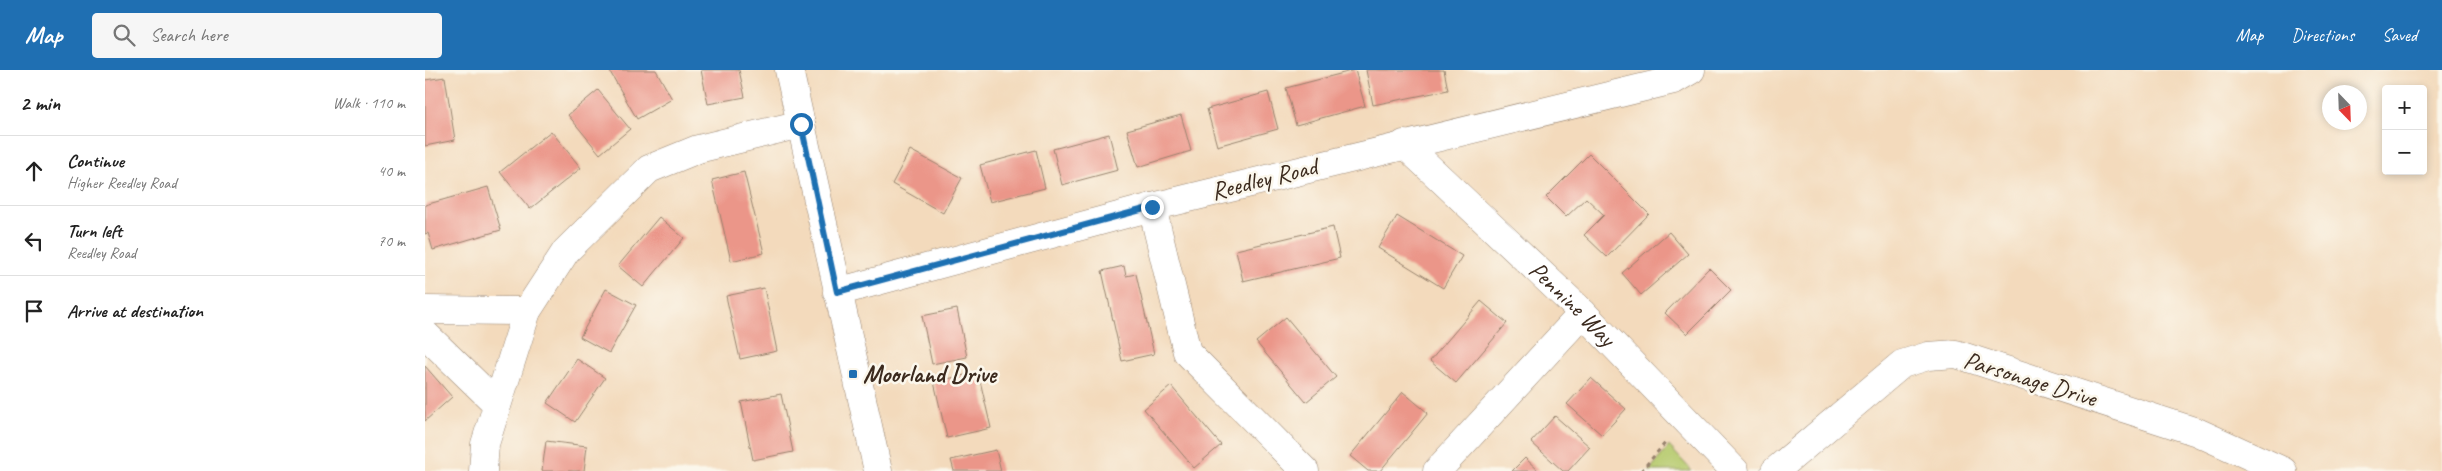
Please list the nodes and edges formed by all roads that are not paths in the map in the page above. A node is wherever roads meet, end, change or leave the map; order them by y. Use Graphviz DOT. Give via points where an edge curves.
graph roads {
  1 [pos="789,70"];
  2 [pos="1678,73"];
  3 [pos="801,124"];
  4 [pos="1404,144"];
  5 [pos="1152,207"];
  6 [pos="837,292"];
  7 [pos="425,310"];
  8 [pos="527,311"];
  9 [pos="1583,312"];
  10 [pos="425,334"];
  11 [pos="497,404"];
  12 [pos="483,471"];
  13 [pos="878,471"];
  14 [pos="1305,471"];
  15 [pos="1437,471"];
  16 [pos="1735,471"];
  17 [pos="1775,471"];
  18 [pos="2283,471"];
  1 -- 3 [label="street"];
  2 -- 4 [label="street, Reedley Road"];
  3 -- 6 [label="street"];
  3 -- 8 [label="street" via="698,149 649,169 566,251"];
  4 -- 5 [label="street, Reedley Road"];
  4 -- 9 [label="street, Pennine Way"];
  5 -- 6 [label="street, Reedley Road"];
  5 -- 14 [label="street" via="1187,352"];
  6 -- 13 [label="street"];
  7 -- 8 [label="street"];
  8 -- 11 [label="street"];
  9 -- 15 [label="street"];
  9 -- 16 [label="street, Pennine Way"];
  10 -- 11 [label="street"];
  11 -- 12 [label="street" via="485,444"];
  17 -- 18 [label="street, Parsonage Drive" via="1902,364 1928,356 1956,354 2197,432"];
}
